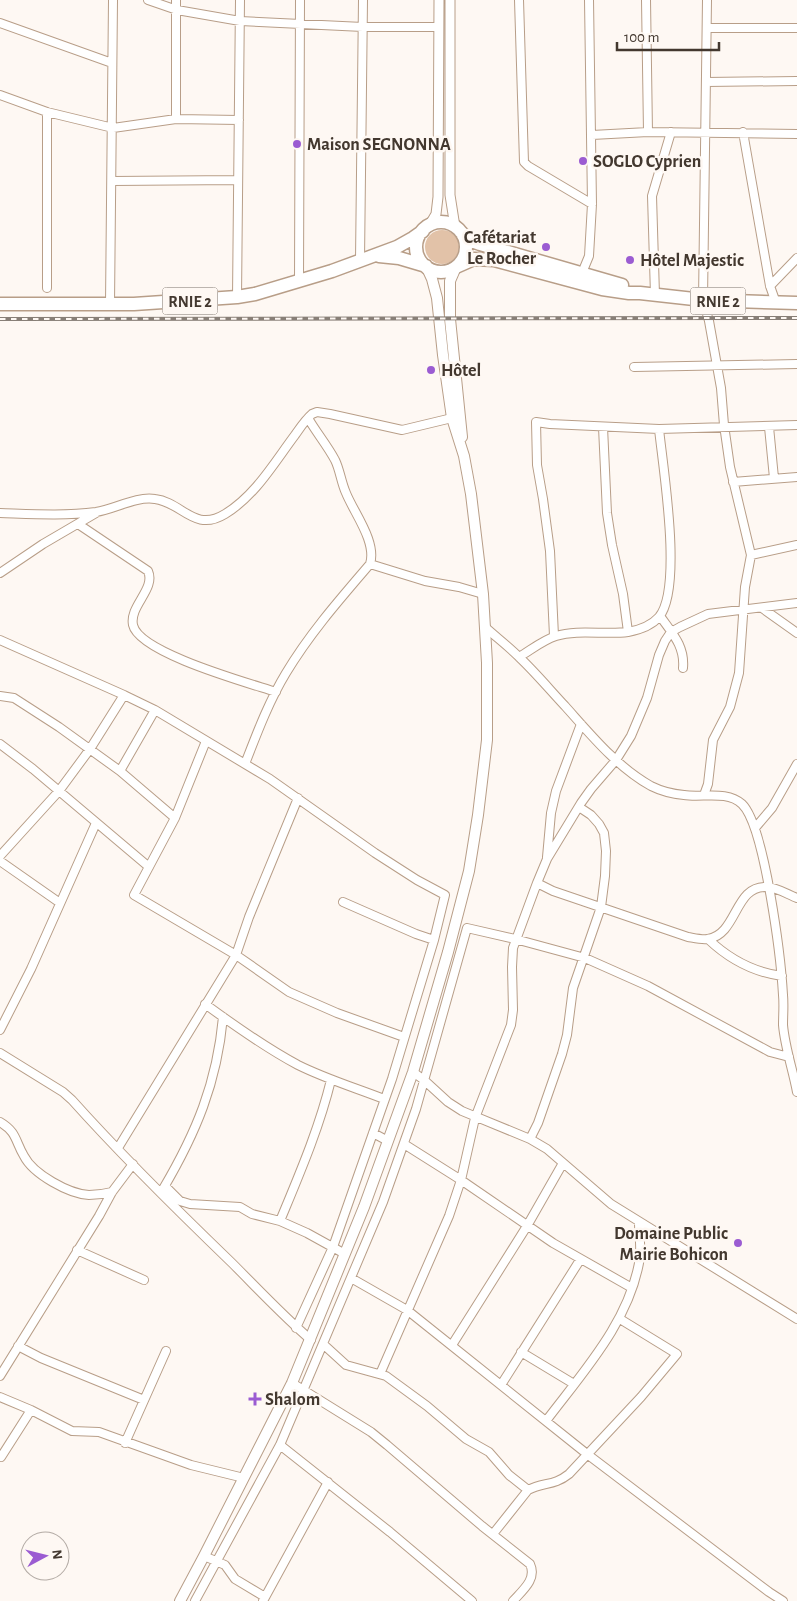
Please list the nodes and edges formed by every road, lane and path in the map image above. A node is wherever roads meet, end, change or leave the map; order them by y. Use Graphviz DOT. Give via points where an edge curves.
graph roads {
  1 [pos="113,0"];
  2 [pos="148,0"];
  3 [pos="176,0"];
  4 [pos="240,0"];
  5 [pos="300,0"];
  6 [pos="363,0"];
  7 [pos="439,0"];
  8 [pos="450,0"];
  9 [pos="519,0"];
  10 [pos="589,0"];
  11 [pos="646,0"];
  12 [pos="707,0"];
  13 [pos="176,10"];
  14 [pos="240,21"];
  15 [pos="300,23"];
  16 [pos="0,24"];
  17 [pos="363,27"];
  18 [pos="438,27"];
  19 [pos="707,28"];
  20 [pos="797,28"];
  21 [pos="112,63"];
  22 [pos="797,81"];
  23 [pos="706,82"];
  24 [pos="0,95"];
  25 [pos="47,112"];
  26 [pos="176,119"];
  27 [pos="239,120"];
  28 [pos="113,128"];
  29 [pos="648,132"];
  30 [pos="671,132"];
  31 [pos="705,132"];
  32 [pos="743,132"];
  33 [pos="797,134"];
  34 [pos="592,135"];
  35 [pos="238,180"];
  36 [pos="112,181"];
  37 [pos="592,204"];
  38 [pos="426,228"];
  39 [pos="458,229"];
  40 [pos="374,256"];
  41 [pos="797,258"];
  42 [pos="360,260"];
  43 [pos="426,266"];
  44 [pos="456,267"];
  45 [pos="582,273"];
  46 [pos="299,281"];
  47 [pos="770,286"];
  48 [pos="47,288"];
  49 [pos="640,293"];
  50 [pos="655,296"];
  51 [pos="237,297"];
  52 [pos="703,300"];
  53 [pos="797,303"];
  54 [pos="0,304"];
  55 [pos="110,304"];
  56 [pos="776,304"];
  57 [pos="797,364"];
  58 [pos="716,366"];
  59 [pos="634,367"];
  60 [pos="308,418"];
  61 [pos="452,418"];
  62 [pos="797,425"];
  63 [pos="603,427"];
  64 [pos="769,427"];
  65 [pos="724,428"];
  66 [pos="659,429"];
  67 [pos="464,456"];
  68 [pos="797,477"];
  69 [pos="774,478"];
  70 [pos="733,482"];
  71 [pos="97,512"];
  72 [pos="0,513"];
  73 [pos="78,524"];
  74 [pos="797,545"];
  75 [pos="751,555"];
  76 [pos="370,564"];
  77 [pos="0,573"];
  78 [pos="483,594"];
  79 [pos="797,603"];
  80 [pos="762,608"];
  81 [pos="744,611"];
  82 [pos="660,616"];
  83 [pos="485,626"];
  84 [pos="628,632"];
  85 [pos="671,632"];
  86 [pos="797,633"];
  87 [pos="554,636"];
  88 [pos="0,640"];
  89 [pos="519,657"];
  90 [pos="684,668"];
  91 [pos="276,692"];
  92 [pos="124,695"];
  93 [pos="0,696"];
  94 [pos="155,710"];
  95 [pos="581,724"];
  96 [pos="206,741"];
  97 [pos="0,744"];
  98 [pos="90,749"];
  99 [pos="616,760"];
  100 [pos="245,764"];
  101 [pos="797,764"];
  102 [pos="120,771"];
  103 [pos="59,791"];
  104 [pos="704,795"];
  105 [pos="298,798"];
  106 [pos="579,807"];
  107 [pos="175,818"];
  108 [pos="96,823"];
  109 [pos="755,828"];
  110 [pos="0,856"];
  111 [pos="547,859"];
  112 [pos="0,861"];
  113 [pos="148,867"];
  114 [pos="537,883"];
  115 [pos="768,887"];
  116 [pos="445,895"];
  117 [pos="797,898"];
  118 [pos="462,901"];
  119 [pos="343,902"];
  120 [pos="60,903"];
  121 [pos="601,907"];
  122 [pos="516,939"];
  123 [pos="708,939"];
  124 [pos="434,940"];
  125 [pos="236,955"];
  126 [pos="585,958"];
  127 [pos="782,976"];
  128 [pos="205,1004"];
  129 [pos="223,1017"];
  130 [pos="0,1030"];
  131 [pos="404,1037"];
  132 [pos="0,1053"];
  133 [pos="789,1057"];
  134 [pos="412,1072"];
  135 [pos="331,1080"];
  136 [pos="424,1080"];
  137 [pos="797,1092"];
  138 [pos="384,1099"];
  139 [pos="475,1118"];
  140 [pos="0,1122"];
  141 [pos="373,1132"];
  142 [pos="530,1139"];
  143 [pos="388,1140"];
  144 [pos="404,1144"];
  145 [pos="118,1148"];
  146 [pos="563,1162"];
  147 [pos="133,1164"];
  148 [pos="461,1180"];
  149 [pos="162,1190"];
  150 [pos="112,1192"];
  151 [pos="280,1221"];
  152 [pos="639,1222"];
  153 [pos="526,1226"];
  154 [pos="333,1247"];
  155 [pos="77,1250"];
  156 [pos="345,1254"];
  157 [pos="580,1260"];
  158 [pos="350,1278"];
  159 [pos="144,1280"];
  160 [pos="632,1288"];
  161 [pos="407,1310"];
  162 [pos="620,1319"];
  163 [pos="797,1319"];
  164 [pos="296,1328"];
  165 [pos="311,1340"];
  166 [pos="323,1344"];
  167 [pos="18,1346"];
  168 [pos="452,1346"];
  169 [pos="166,1351"];
  170 [pos="521,1352"];
  171 [pos="380,1374"];
  172 [pos="0,1376"];
  173 [pos="292,1383"];
  174 [pos="574,1384"];
  175 [pos="501,1385"];
  176 [pos="303,1391"];
  177 [pos="0,1397"];
  178 [pos="144,1400"];
  179 [pos="31,1410"];
  180 [pos="546,1421"];
  181 [pos="125,1443"];
  182 [pos="280,1445"];
  183 [pos="587,1454"];
  184 [pos="1,1457"];
  185 [pos="244,1478"];
  186 [pos="328,1482"];
  187 [pos="528,1490"];
  188 [pos="493,1534"];
  189 [pos="204,1556"];
  190 [pos="216,1560"];
  191 [pos="264,1599"];
  192 [pos="180,1601"];
  193 [pos="195,1601"];
  194 [pos="472,1601"];
  195 [pos="514,1601"];
  196 [pos="783,1601"];
  1 -- 21 [label="street"];
  2 -- 13 [label="street"];
  3 -- 13 [label="street"];
  4 -- 14 [label="street"];
  5 -- 15 [label="street"];
  6 -- 17 [label="street"];
  7 -- 18 [label="street"];
  8 -- 39 [label="street" via="450,195"];
  9 -- 37 [label="street" via="524,162"];
  10 -- 34 [label="street"];
  11 -- 29 [label="street"];
  12 -- 19 [label="street"];
  13 -- 14 [label="street"];
  13 -- 26 [label="street"];
  14 -- 15 [label="street"];
  14 -- 27 [label="street"];
  15 -- 17 [label="street"];
  15 -- 46 [label="street"];
  16 -- 21 [label="street"];
  17 -- 18 [label="street"];
  17 -- 42 [label="street"];
  18 -- 38 [label="street" via="438,197 436,214"];
  19 -- 20 [label="street"];
  19 -- 23 [label="street"];
  21 -- 28 [label="street"];
  22 -- 23 [label="street"];
  23 -- 31 [label="street"];
  24 -- 25 [label="street"];
  25 -- 28 [label="street"];
  25 -- 48 [label="street"];
  26 -- 27 [label="street"];
  26 -- 28 [label="street"];
  27 -- 35 [label="street"];
  28 -- 36 [label="street"];
  29 -- 30 [label="street"];
  29 -- 34 [label="street"];
  30 -- 31 [label="street"];
  30 -- 50 [label="street" via="652,196"];
  31 -- 32 [label="street"];
  31 -- 52 [label="street"];
  32 -- 33 [label="street"];
  32 -- 47 [label="street"];
  34 -- 37 [label="street"];
  35 -- 36 [label="street"];
  35 -- 51 [label="street"];
  36 -- 55 [label="street"];
  37 -- 45 [label="street" via="589,256"];
  38 -- 39 [label="highway" via="442,222"];
  38 -- 40 [label="highway, RNIE 2" via="407,242"];
  38 -- 43 [label="highway" via="418,238 417,252"];
  39 -- 44 [label="highway" via="465,241 465,252"];
  39 -- 45 [label="highway, RNIE 2" via="469,240 480,244"];
  40 -- 42 [label="highway, RNIE 2"];
  40 -- 43 [label="highway, RNIE 2" via="399,258"];
  41 -- 47 [label="street"];
  42 -- 46 [label="highway, RNIE 2"];
  43 -- 44 [label="highway" via="441,272"];
  43 -- 61 [label="main road" via="437,298"];
  44 -- 49 [label="highway, RNIE 2" via="474,260 494,260 602,289"];
  44 -- 67 [label="main road" via="450,281 450,319"];
  45 -- 49 [label="highway, RNIE 2"];
  46 -- 51 [label="highway, RNIE 2"];
  47 -- 56 [label="street"];
  49 -- 50 [label="highway, RNIE 2"];
  50 -- 52 [label="highway, RNIE 2"];
  51 -- 55 [label="highway, RNIE 2"];
  52 -- 56 [label="highway, RNIE 2"];
  52 -- 58 [label="street" via="710,321"];
  53 -- 56 [label="highway, RNIE 2"];
  54 -- 55 [label="highway, RNIE 2"];
  57 -- 58 [label="street"];
  58 -- 59 [label="street"];
  58 -- 65 [label="street"];
  60 -- 61 [label="street" via="319,412 402,430"];
  60 -- 71 [label="street" via="250,495 223,516 200,520 164,500 152,498"];
  60 -- 76 [label="street" via="335,460 345,491 371,546"];
  61 -- 67 [label="main road"];
  62 -- 64 [label="street"];
  63 -- 66 [label="street"];
  63 -- 84 [label="street" via="607,513"];
  63 -- 87 [label="street" via="536,422 537,465 550,551"];
  64 -- 65 [label="street"];
  64 -- 69 [label="street"];
  65 -- 66 [label="street"];
  65 -- 70 [label="street"];
  66 -- 82 [label="street" via="672,564"];
  67 -- 78 [label="main road"];
  68 -- 69 [label="street"];
  69 -- 70 [label="street"];
  70 -- 75 [label="street"];
  71 -- 72 [label="street"];
  71 -- 73 [label="street"];
  73 -- 77 [label="street"];
  73 -- 91 [label="street" via="148,571 149,582 133,618 133,626 141,638 190,663"];
  74 -- 75 [label="street"];
  75 -- 81 [label="street"];
  76 -- 78 [label="street"];
  76 -- 91 [label="street" via="323,619"];
  78 -- 83 [label="main road"];
  79 -- 80 [label="street"];
  80 -- 81 [label="street"];
  80 -- 86 [label="street"];
  81 -- 85 [label="street" via="708,614"];
  81 -- 104 [label="street" via="736,686 730,707 713,740"];
  82 -- 84 [label="street" via="649,625"];
  82 -- 85 [label="street"];
  83 -- 89 [label="street"];
  83 -- 118 [label="main road" via="487,740 478,815"];
  84 -- 87 [label="street"];
  85 -- 90 [label="street" via="683,651"];
  85 -- 99 [label="street" via="661,648 638,723"];
  87 -- 89 [label="street"];
  88 -- 92 [label="street"];
  89 -- 95 [label="street"];
  91 -- 100 [label="street"];
  92 -- 94 [label="street"];
  92 -- 98 [label="street"];
  93 -- 98 [label="street" via="25,704"];
  94 -- 96 [label="street"];
  94 -- 102 [label="street"];
  95 -- 99 [label="street"];
  95 -- 111 [label="street" via="556,791"];
  96 -- 100 [label="street"];
  96 -- 107 [label="street"];
  97 -- 103 [label="street"];
  98 -- 102 [label="street"];
  98 -- 103 [label="street"];
  99 -- 104 [label="street" via="651,786 685,796"];
  99 -- 106 [label="street"];
  100 -- 105 [label="street"];
  101 -- 109 [label="street" via="772,808"];
  102 -- 107 [label="street"];
  103 -- 108 [label="street"];
  103 -- 110 [label="street"];
  104 -- 109 [label="street" via="735,800 746,810"];
  105 -- 116 [label="street" via="381,857"];
  105 -- 125 [label="street"];
  106 -- 111 [label="street"];
  106 -- 121 [label="street" via="591,815 604,833 605,876"];
  107 -- 113 [label="street"];
  108 -- 113 [label="street"];
  108 -- 120 [label="street"];
  109 -- 115 [label="street"];
  111 -- 114 [label="street"];
  112 -- 120 [label="street"];
  113 -- 125 [label="street" via="134,896"];
  114 -- 121 [label="street"];
  114 -- 122 [label="street"];
  115 -- 117 [label="street"];
  115 -- 123 [label="street" via="748,894 724,930"];
  115 -- 127 [label="street"];
  116 -- 118 [label="street"];
  116 -- 124 [label="street"];
  118 -- 134 [label="main road"];
  119 -- 124 [label="street"];
  120 -- 130 [label="street"];
  121 -- 123 [label="street" via="688,937"];
  121 -- 126 [label="street"];
  122 -- 126 [label="street"];
  122 -- 136 [label="street" via="467,928"];
  122 -- 139 [label="street" via="512,957 511,1025"];
  123 -- 127 [label="street" via="722,952 754,970"];
  124 -- 131 [label="street"];
  125 -- 128 [label="street"];
  125 -- 131 [label="street" via="309,1002"];
  126 -- 133 [label="street" via="648,986 762,1048"];
  126 -- 142 [label="street" via="573,988 562,1054"];
  127 -- 133 [label="street" via="783,1025"];
  128 -- 129 [label="street"];
  128 -- 145 [label="street"];
  129 -- 135 [label="street" via="299,1066"];
  129 -- 149 [label="street" via="218,1061 207,1097 194,1132"];
  131 -- 138 [label="street"];
  132 -- 145 [label="street" via="63,1092"];
  133 -- 137 [label="street"];
  134 -- 136 [label="street"];
  134 -- 143 [label="main road"];
  135 -- 138 [label="street"];
  135 -- 151 [label="street" via="307,1158"];
  136 -- 139 [label="street" via="448,1102"];
  136 -- 144 [label="street"];
  138 -- 141 [label="street"];
  139 -- 142 [label="street"];
  139 -- 148 [label="street"];
  140 -- 150 [label="street" via="15,1135 27,1162 44,1176 80,1194"];
  141 -- 143 [label="street"];
  141 -- 154 [label="street"];
  142 -- 146 [label="street"];
  143 -- 156 [label="main road"];
  144 -- 148 [label="street"];
  144 -- 158 [label="street"];
  145 -- 147 [label="street"];
  146 -- 152 [label="street" via="611,1204"];
  146 -- 153 [label="street"];
  147 -- 149 [label="street"];
  147 -- 150 [label="street"];
  148 -- 153 [label="street"];
  148 -- 161 [label="street" via="449,1216"];
  149 -- 151 [label="street" via="185,1203 233,1206"];
  149 -- 164 [label="street"];
  150 -- 155 [label="street"];
  151 -- 154 [label="street"];
  152 -- 160 [label="street" via="640,1255"];
  152 -- 163 [label="street"];
  153 -- 157 [label="street"];
  153 -- 168 [label="street"];
  154 -- 156 [label="street"];
  154 -- 164 [label="street"];
  155 -- 159 [label="street"];
  155 -- 167 [label="street"];
  156 -- 165 [label="main road"];
  157 -- 160 [label="street"];
  157 -- 170 [label="street"];
  158 -- 161 [label="street"];
  158 -- 166 [label="street"];
  160 -- 162 [label="street"];
  161 -- 168 [label="street"];
  161 -- 171 [label="street"];
  162 -- 174 [label="street"];
  162 -- 183 [label="street" via="677,1354"];
  164 -- 165 [label="street"];
  165 -- 173 [label="main road"];
  166 -- 171 [label="street" via="346,1365"];
  166 -- 176 [label="street"];
  167 -- 172 [label="street"];
  167 -- 178 [label="street"];
  168 -- 175 [label="street"];
  169 -- 178 [label="street"];
  170 -- 174 [label="street"];
  170 -- 175 [label="street"];
  171 -- 187 [label="street" via="427,1406 466,1439 489,1452"];
  173 -- 176 [label="street"];
  173 -- 185 [label="main road"];
  174 -- 180 [label="street"];
  175 -- 180 [label="street"];
  176 -- 182 [label="street"];
  176 -- 188 [label="street" via="382,1440"];
  177 -- 179 [label="street"];
  178 -- 181 [label="street"];
  179 -- 181 [label="street" via="72,1431 99,1432"];
  179 -- 184 [label="street"];
  180 -- 183 [label="street"];
  181 -- 185 [label="street" via="191,1466"];
  182 -- 186 [label="street"];
  182 -- 190 [label="street"];
  183 -- 187 [label="street" via="556,1483"];
  183 -- 196 [label="street"];
  185 -- 189 [label="main road"];
  186 -- 191 [label="street"];
  186 -- 194 [label="street"];
  187 -- 188 [label="street"];
  188 -- 195 [label="street" via="533,1570 533,1576"];
  189 -- 190 [label="street"];
  189 -- 192 [label="main road"];
  190 -- 191 [label="street" via="226,1565 235,1579"];
  190 -- 193 [label="street"];
}
